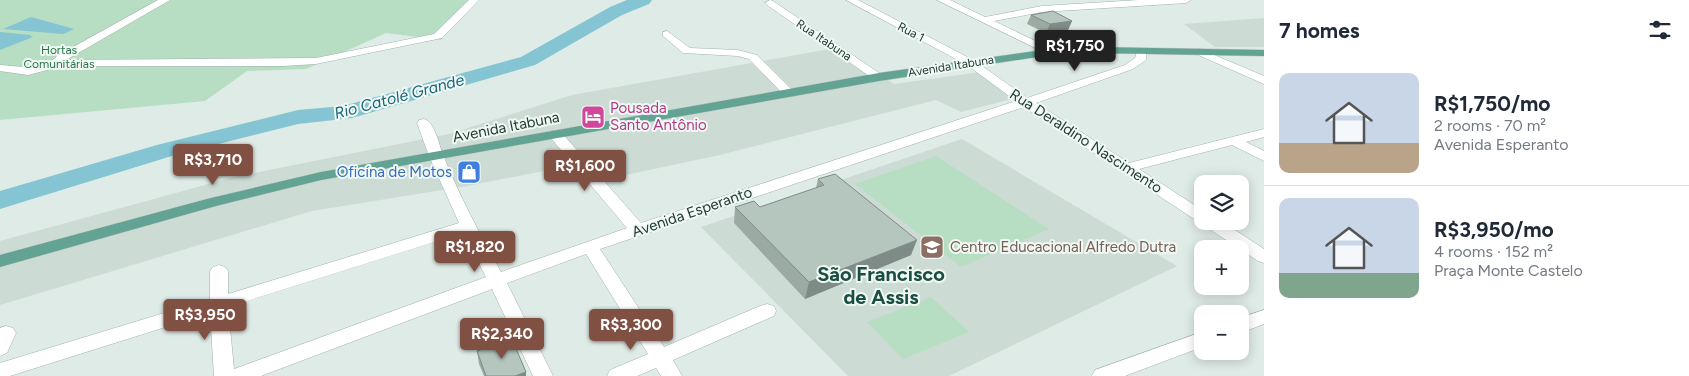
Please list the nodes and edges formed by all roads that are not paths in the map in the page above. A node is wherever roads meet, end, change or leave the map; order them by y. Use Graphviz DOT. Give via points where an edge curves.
graph roads {
  1 [pos="165,0"];
  2 [pos="474,0"];
  3 [pos="851,0"];
  4 [pos="942,0"];
  5 [pos="1023,0"];
  6 [pos="1111,0"];
  7 [pos="1186,0"];
  8 [pos="773,1"];
  9 [pos="1122,4"];
  10 [pos="1042,9"];
  11 [pos="984,20"];
  12 [pos="667,34"];
  13 [pos="1142,51"];
  14 [pos="1050,52"];
  15 [pos="1200,52"];
  16 [pos="1264,52"];
  17 [pos="971,63"];
  18 [pos="58,64"];
  19 [pos="0,68"];
  20 [pos="879,77"];
  21 [pos="1264,80"];
  22 [pos="789,93"];
  23 [pos="1025,102"];
  24 [pos="424,124"];
  25 [pos="1264,133"];
  26 [pos="555,134"];
  27 [pos="1232,140"];
  28 [pos="436,156"];
  29 [pos="1264,157"];
  30 [pos="1127,168"];
  31 [pos="1194,212"];
  32 [pos="468,226"];
  33 [pos="638,230"];
  34 [pos="1223,230"];
  35 [pos="590,246"];
  36 [pos="1264,256"];
  37 [pos="0,261"];
  38 [pos="219,271"];
  39 [pos="496,279"];
  40 [pos="219,304"];
  41 [pos="767,311"];
  42 [pos="1264,317"];
  43 [pos="1249,323"];
  44 [pos="1194,342"];
  45 [pos="659,358"];
  46 [pos="0,371"];
  47 [pos="224,376"];
  48 [pos="238,376"];
  49 [pos="543,376"];
  50 [pos="617,376"];
  51 [pos="672,376"];
  52 [pos="1102,376"];
  1 -- 18 [label="street" via="61,58 56,62"];
  2 -- 18 [label="street" via="438,36 303,62"];
  3 -- 17 [label="street, Rua 1"];
  4 -- 11 [label="street"];
  5 -- 10 [label="street"];
  6 -- 9 [label="street"];
  7 -- 9 [label="street"];
  8 -- 20 [label="street, Rua Itabuna"];
  9 -- 10 [label="street"];
  10 -- 11 [label="street"];
  11 -- 14 [label="street"];
  12 -- 22 [label="street" via="686,50 753,57"];
  13 -- 14 [label="main road, Avenida Itabuna"];
  13 -- 15 [label="main road, Avenida Itabuna"];
  13 -- 23 [label="street, Avenida Esperanto" via="1140,60 1129,67"];
  14 -- 17 [label="main road, Avenida Itabuna"];
  15 -- 16 [label="main road, Avenida Itabuna"];
  15 -- 21 [label="street"];
  17 -- 20 [label="main road, Avenida Itabuna"];
  17 -- 23 [label="street, Rua Deraldino Nascimento"];
  18 -- 19 [label="street" via="28,71"];
  20 -- 22 [label="main road, Avenida Itabuna"];
  22 -- 26 [label="main road, Avenida Itabuna"];
  23 -- 30 [label="street, Rua Deraldino Nascimento"];
  23 -- 33 [label="street, Avenida Esperanto"];
  24 -- 28 [label="street"];
  25 -- 27 [label="street"];
  26 -- 28 [label="main road, Avenida Itabuna"];
  26 -- 33 [label="street"];
  27 -- 29 [label="street"];
  27 -- 30 [label="street"];
  28 -- 32 [label="street"];
  28 -- 37 [label="main road, Avenida Itabuna" via="264,189"];
  30 -- 31 [label="street, Rua Deraldino Nascimento"];
  32 -- 39 [label="street"];
  32 -- 40 [label="street"];
  33 -- 35 [label="street, Avenida Esperanto"];
  34 -- 36 [label="street"];
  35 -- 39 [label="street, Avenida Esperanto"];
  35 -- 45 [label="street"];
  38 -- 40 [label="street"];
  39 -- 48 [label="street, Avenida Esperanto"];
  39 -- 49 [label="street"];
  40 -- 46 [label="street"];
  40 -- 47 [label="street"];
  41 -- 45 [label="street"];
  42 -- 43 [label="street"];
  44 -- 52 [label="street"];
  45 -- 50 [label="street"];
  45 -- 51 [label="street"];
}
